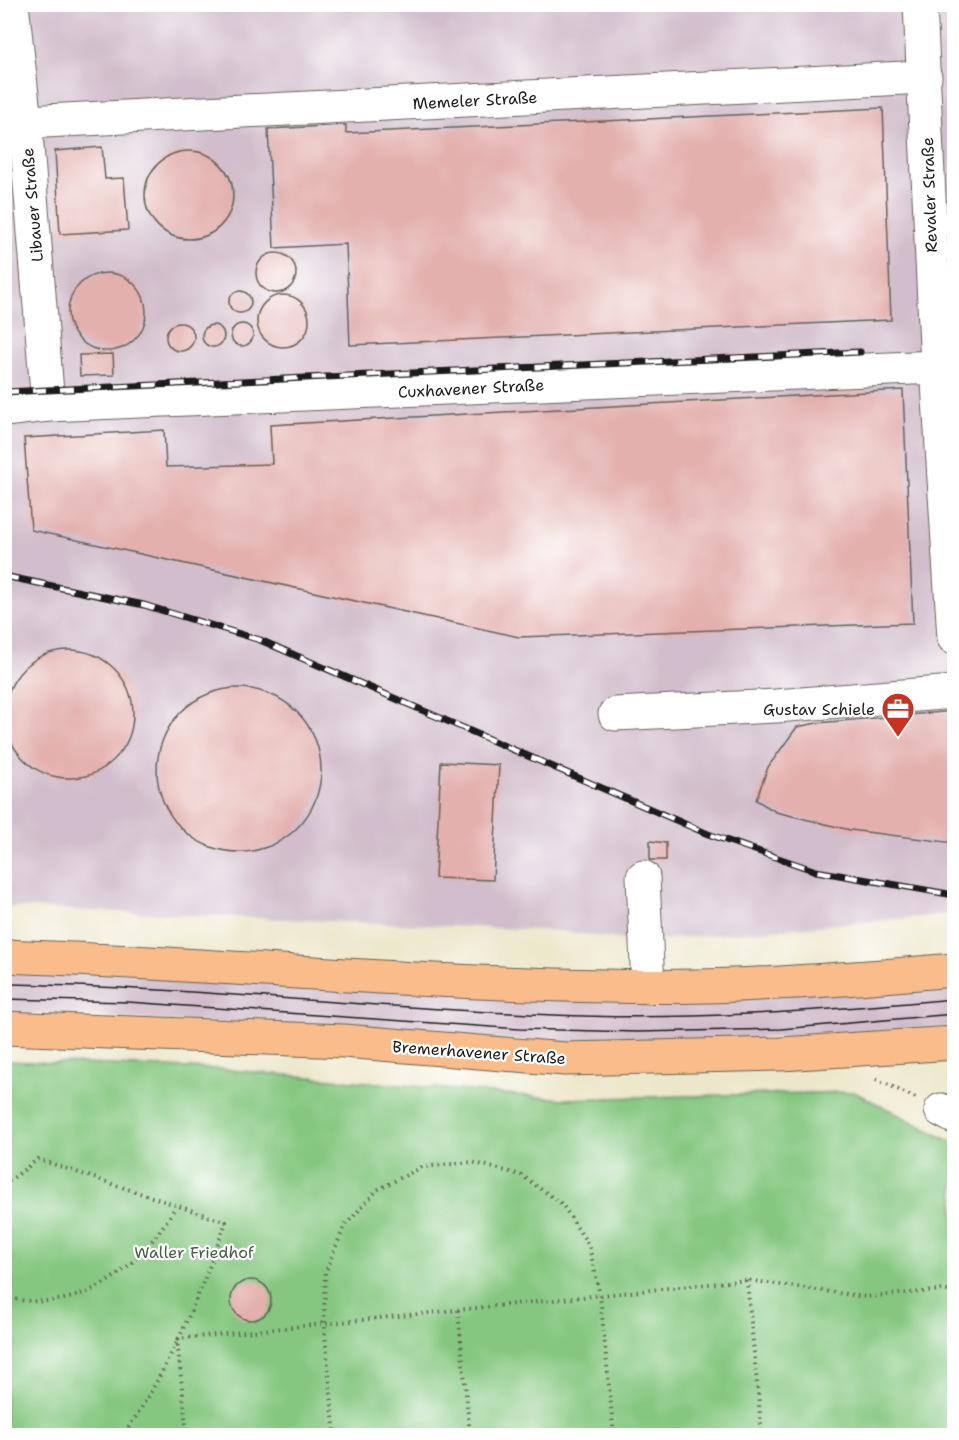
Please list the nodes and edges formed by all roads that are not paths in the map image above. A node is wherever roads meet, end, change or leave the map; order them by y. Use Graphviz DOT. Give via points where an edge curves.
graph roads {
  1 [pos="12,4"];
  2 [pos="920,4"];
  3 [pos="924,77"];
  4 [pos="26,122"];
  5 [pos="943,243"];
  6 [pos="937,367"];
  7 [pos="48,405"];
  8 [pos="4,410"];
  9 [pos="954,638"];
  10 [pos="954,692"];
  11 [pos="615,714"];
  12 [pos="643,877"];
  13 [pos="4,956"];
  14 [pos="954,970"];
  15 [pos="648,987"];
  16 [pos="4,1028"];
  17 [pos="954,1043"];
  1 -- 4 [label="street, Libauer Straße"];
  2 -- 3 [label="street, Revaler Straße"];
  3 -- 4 [label="street, Memeler Straße"];
  3 -- 5 [label="street, Revaler Straße"];
  4 -- 7 [label="street, Libauer Straße"];
  5 -- 6 [label="street, Revaler Straße"];
  6 -- 7 [label="street, Cuxhavener Straße"];
  6 -- 9 [label="street, Revaler Straße"];
  7 -- 8 [label="street, Cuxhavener Straße"];
  10 -- 11 [label="street"];
  12 -- 15 [label="street"];
  13 -- 15 [label="main road" via="477,982"];
  14 -- 15 [label="main road"];
  16 -- 17 [label="main road, Bremerhavener Straße" via="344,1041 565,1059 781,1054"];
}
